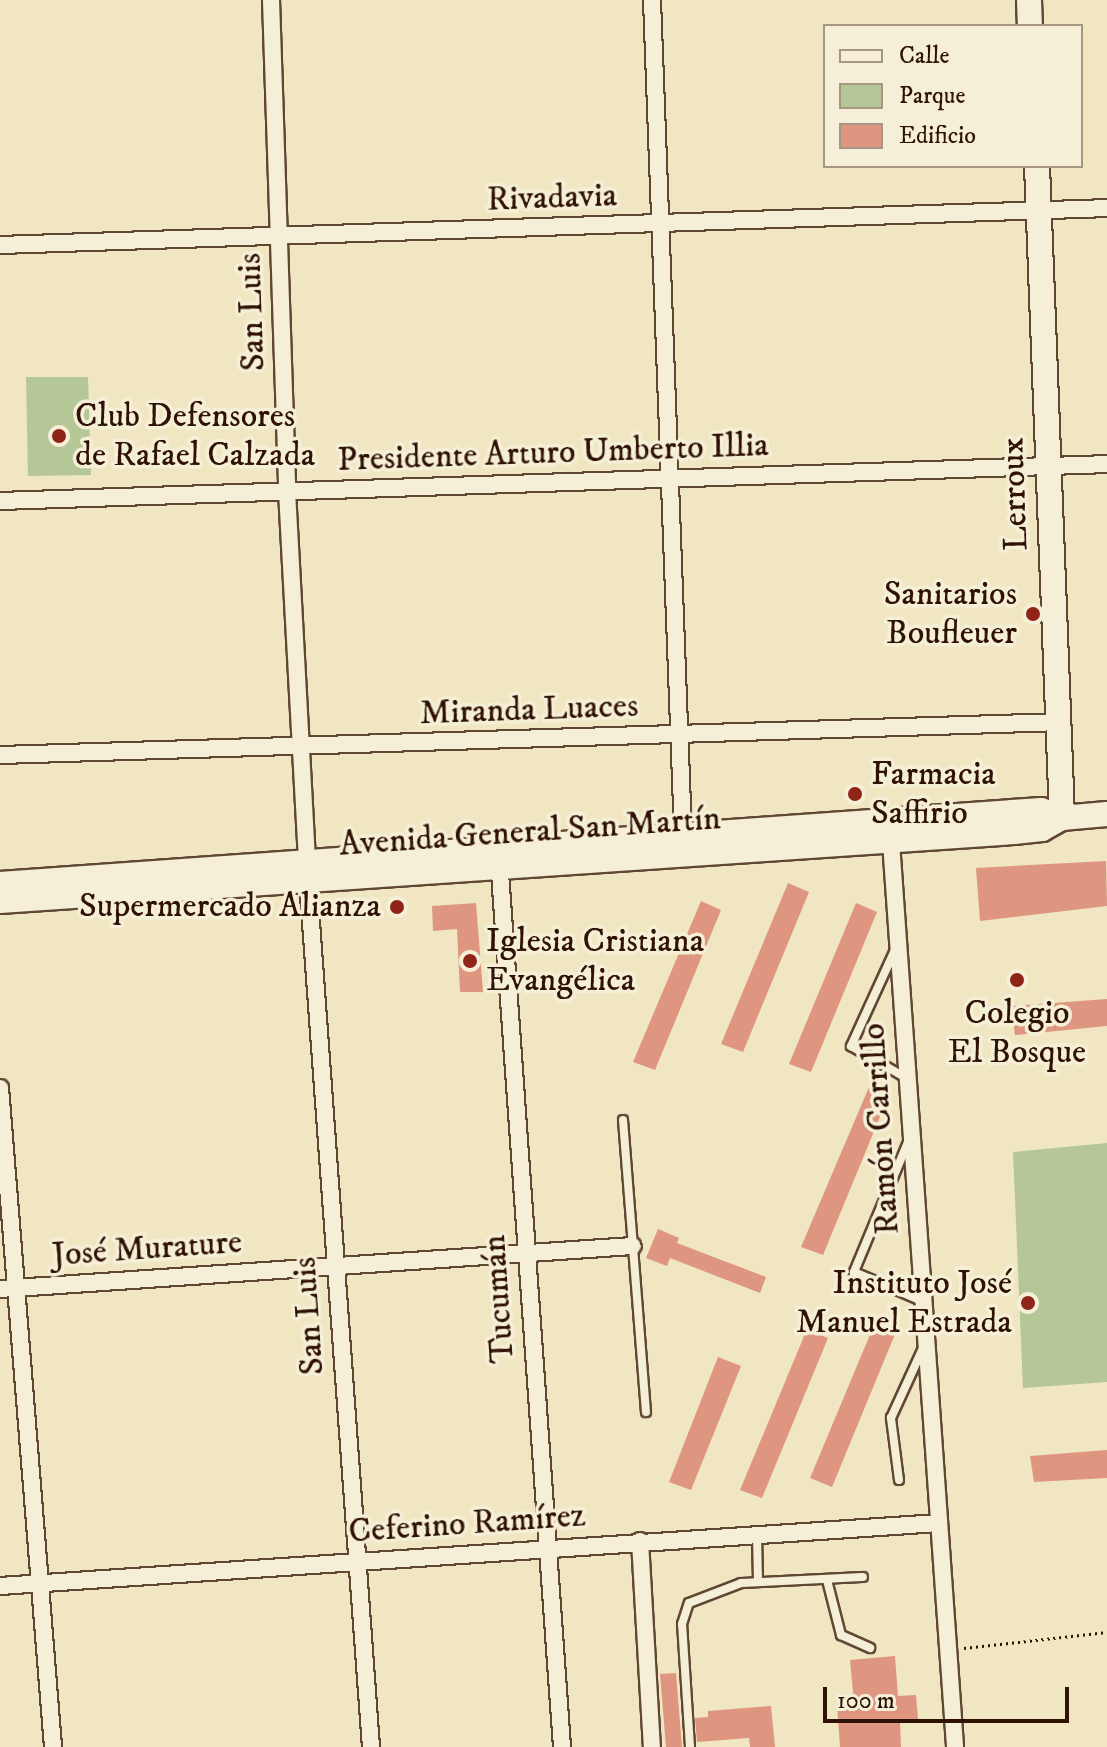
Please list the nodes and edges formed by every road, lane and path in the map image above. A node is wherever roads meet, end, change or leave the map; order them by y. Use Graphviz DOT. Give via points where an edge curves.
graph roads {
  1 [pos="271,0"];
  2 [pos="652,0"];
  3 [pos="1029,0"];
  4 [pos="1030,24"];
  5 [pos="1037,168"];
  6 [pos="1107,208"];
  7 [pos="1039,211"];
  8 [pos="661,223"];
  9 [pos="280,239"];
  10 [pos="0,245"];
  11 [pos="1107,464"];
  12 [pos="1048,466"];
  13 [pos="668,480"];
  14 [pos="287,491"];
  15 [pos="0,501"];
  16 [pos="1059,722"];
  17 [pos="677,736"];
  18 [pos="303,746"];
  19 [pos="0,755"];
  20 [pos="1107,814"];
  21 [pos="1062,818"];
  22 [pos="683,835"];
  23 [pos="891,842"];
  24 [pos="498,857"];
  25 [pos="308,872"];
  26 [pos="0,884"];
  27 [pos="0,901"];
  28 [pos="898,942"];
  29 [pos="908,1079"];
  30 [pos="0,1088"];
  31 [pos="623,1120"];
  32 [pos="912,1132"];
  33 [pos="633,1246"];
  34 [pos="526,1252"];
  35 [pos="335,1266"];
  36 [pos="6,1288"];
  37 [pos="923,1301"];
  38 [pos="927,1340"];
  39 [pos="646,1412"];
  40 [pos="899,1480"];
  41 [pos="939,1523"];
  42 [pos="757,1534"];
  43 [pos="640,1541"];
  44 [pos="546,1547"];
  45 [pos="358,1562"];
  46 [pos="863,1577"];
  47 [pos="827,1580"];
  48 [pos="758,1581"];
  49 [pos="36,1583"];
  50 [pos="0,1586"];
  51 [pos="1107,1632"];
  52 [pos="870,1648"];
  53 [pos="948,1650"];
  54 [pos="53,1747"];
  55 [pos="371,1747"];
  56 [pos="562,1747"];
  57 [pos="652,1747"];
  58 [pos="690,1747"];
  59 [pos="955,1747"];
  1 -- 9 [label="street, San Luis"];
  2 -- 8 [label="street"];
  3 -- 4 [label="main road"];
  5 -- 7 [label="main road, Lerroux"];
  6 -- 7 [label="street, Rivadavia"];
  7 -- 8 [label="street, Rivadavia"];
  7 -- 12 [label="main road, Lerroux"];
  8 -- 9 [label="street, Rivadavia"];
  8 -- 13 [label="street"];
  9 -- 10 [label="street, Rivadavia"];
  9 -- 14 [label="street, San Luis"];
  11 -- 12 [label="street, Presidente Arturo Umberto Illia"];
  12 -- 13 [label="street, Presidente Arturo Umberto Illia"];
  12 -- 16 [label="main road, Lerroux"];
  13 -- 14 [label="street, Presidente Arturo Umberto Illia"];
  13 -- 17 [label="street"];
  14 -- 15 [label="street, Presidente Arturo Umberto Illia"];
  14 -- 18 [label="street, San Luis"];
  16 -- 17 [label="street, Miranda Luaces"];
  16 -- 21 [label="main road, Lerroux"];
  17 -- 18 [label="street, Miranda Luaces"];
  17 -- 22 [label="street"];
  18 -- 19 [label="street, Miranda Luaces"];
  18 -- 25 [label="street, San Luis"];
  20 -- 21 [label="main road, Avenida General San Martín"];
  21 -- 22 [label="main road, Avenida General San Martín" via="1041,810"];
  21 -- 23 [label="main road, Avenida General San Martín" via="1042,829"];
  22 -- 24 [label="main road, Avenida General San Martín"];
  23 -- 24 [label="main road, Avenida General San Martín"];
  23 -- 28 [label="street, Ramón Carrillo"];
  24 -- 25 [label="main road, Avenida General San Martín"];
  24 -- 34 [label="street, Tucumán"];
  25 -- 26 [label="main road, Avenida General San Martín"];
  25 -- 27 [label="main road, Avenida General San Martín"];
  25 -- 35 [label="street, San Luis"];
  28 -- 29 [label="street, Ramón Carrillo"];
  28 -- 29 [label="lane" via="851,1046"];
  29 -- 32 [label="street, Ramón Carrillo"];
  30 -- 36 [label="street"];
  31 -- 33 [label="lane"];
  32 -- 37 [label="street, Ramón Carrillo"];
  32 -- 37 [label="lane" via="854,1272"];
  33 -- 34 [label="street, José Murature"];
  33 -- 39 [label="lane"];
  34 -- 35 [label="street, José Murature"];
  34 -- 44 [label="street, Tucumán"];
  35 -- 36 [label="street, José Murature"];
  35 -- 45 [label="street, San Luis"];
  36 -- 49 [label="street"];
  37 -- 38 [label="street, Ramón Carrillo"];
  38 -- 40 [label="lane" via="891,1418"];
  38 -- 41 [label="street, Ramón Carrillo"];
  41 -- 42 [label="street, Ceferino Ramírez"];
  41 -- 53 [label="street, Ramón Carrillo"];
  42 -- 43 [label="street, Ceferino Ramírez"];
  42 -- 48 [label="lane"];
  43 -- 44 [label="street, Ceferino Ramírez"];
  43 -- 57 [label="street"];
  44 -- 45 [label="street, Ceferino Ramírez"];
  44 -- 56 [label="street, Tucumán"];
  45 -- 49 [label="street, Ceferino Ramírez"];
  45 -- 55 [label="street, San Luis"];
  46 -- 47 [label="lane"];
  47 -- 48 [label="lane"];
  47 -- 52 [label="lane" via="841,1635"];
  48 -- 58 [label="lane" via="708,1591 684,1610"];
  49 -- 50 [label="street, Ceferino Ramírez"];
  49 -- 54 [label="street"];
  51 -- 53 [label="path"];
  53 -- 59 [label="street, Ramón Carrillo"];
}
